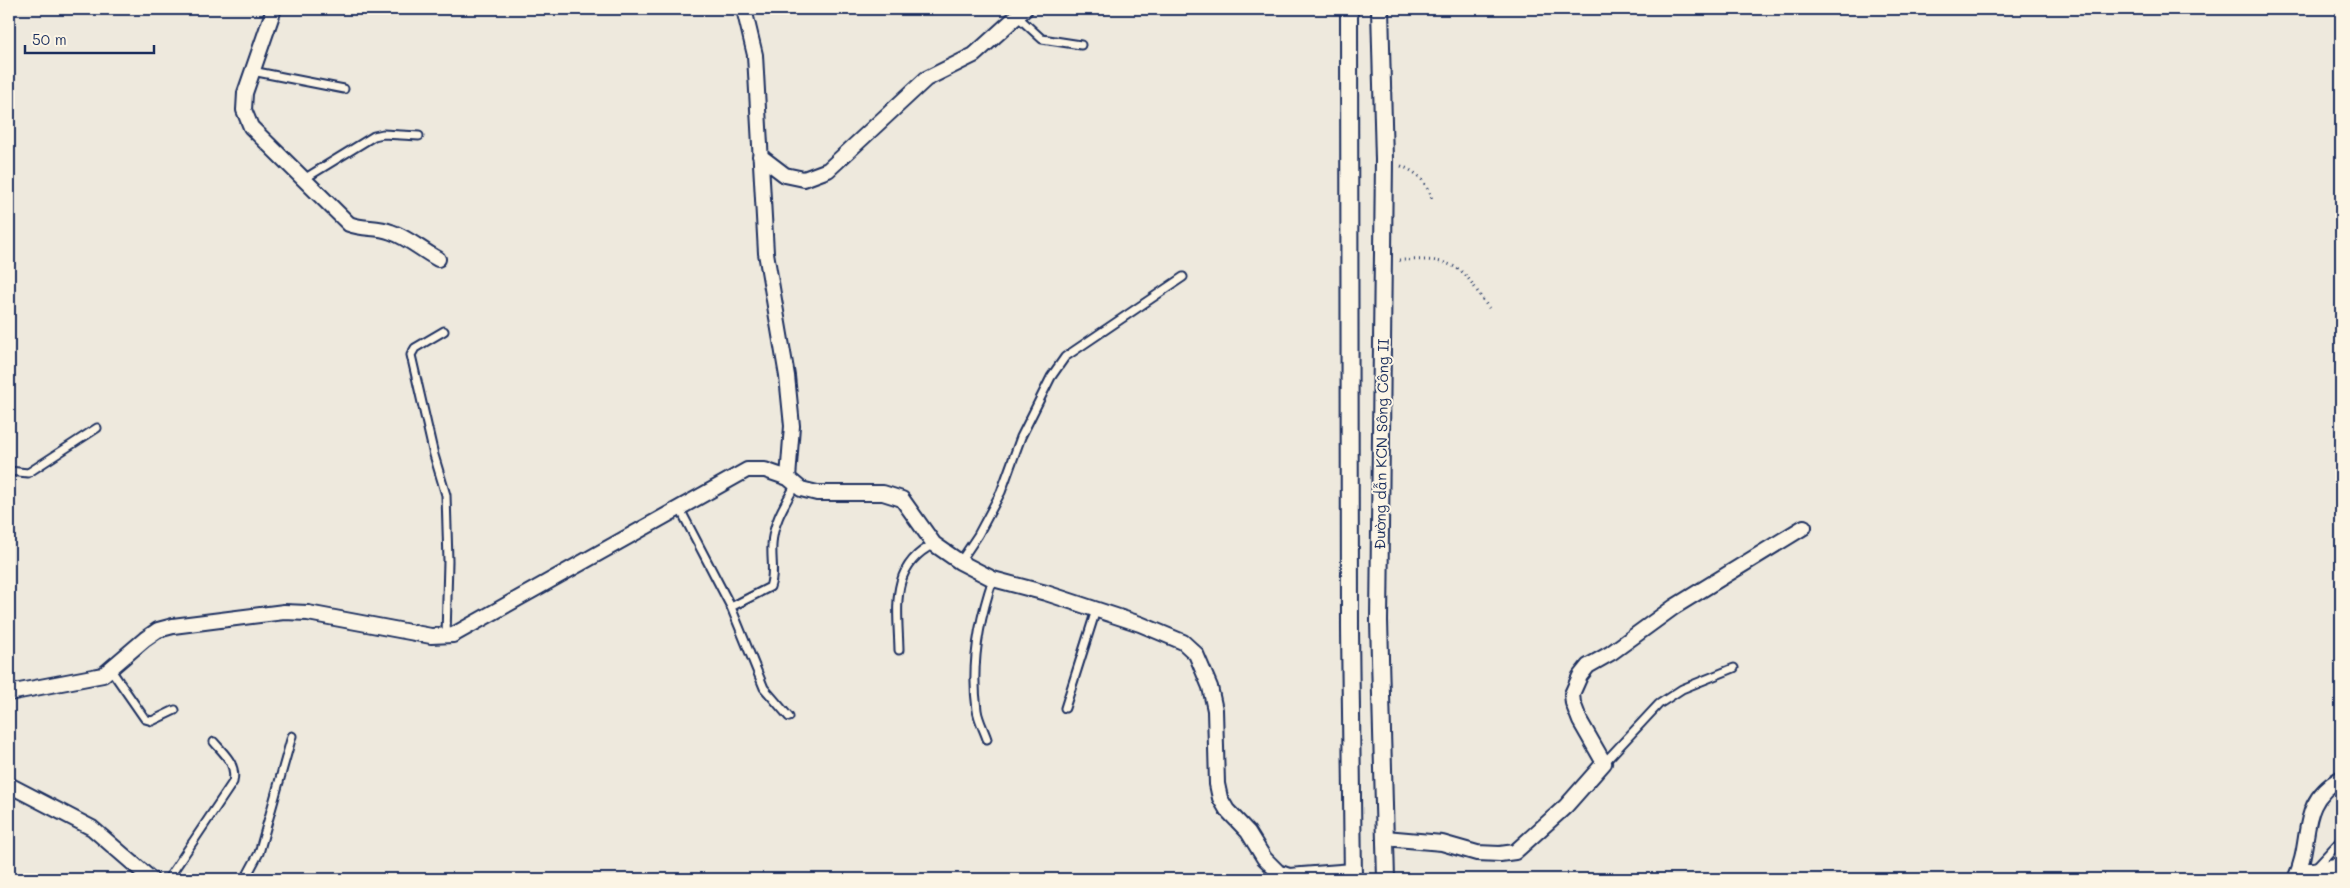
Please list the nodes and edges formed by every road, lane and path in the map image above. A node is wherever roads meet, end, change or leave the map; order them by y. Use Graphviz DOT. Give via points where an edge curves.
graph roads {
  1 [pos="274,9"];
  2 [pos="744,9"];
  3 [pos="1349,9"];
  4 [pos="1380,9"];
  5 [pos="1021,13"];
  6 [pos="1081,45"];
  7 [pos="252,71"];
  8 [pos="344,89"];
  9 [pos="419,136"];
  10 [pos="760,156"];
  11 [pos="1384,160"];
  12 [pos="304,179"];
  13 [pos="1432,199"];
  14 [pos="438,260"];
  15 [pos="1384,260"];
  16 [pos="1183,277"];
  17 [pos="1489,308"];
  18 [pos="444,331"];
  19 [pos="97,428"];
  20 [pos="9,471"];
  21 [pos="792,481"];
  22 [pos="680,509"];
  23 [pos="1804,527"];
  24 [pos="934,544"];
  25 [pos="960,562"];
  26 [pos="993,579"];
  27 [pos="731,607"];
  28 [pos="1096,610"];
  29 [pos="446,637"];
  30 [pos="899,650"];
  31 [pos="1734,668"];
  32 [pos="111,670"];
  33 [pos="9,693"];
  34 [pos="1065,708"];
  35 [pos="175,710"];
  36 [pos="789,717"];
  37 [pos="292,736"];
  38 [pos="987,739"];
  39 [pos="214,742"];
  40 [pos="1604,764"];
  41 [pos="2341,778"];
  42 [pos="9,785"];
  43 [pos="1385,838"];
  44 [pos="2341,840"];
  45 [pos="2341,866"];
  46 [pos="2303,873"];
  47 [pos="1353,875"];
  48 [pos="151,879"];
  49 [pos="168,879"];
  50 [pos="245,879"];
  51 [pos="1386,879"];
  1 -- 7 [label="street"];
  2 -- 10 [label="street" via="755,55"];
  3 -- 47 [label="street, Đường dẫn KCN Sông Công II"];
  4 -- 11 [label="street, Đường dẫn KCN Sông Công II"];
  5 -- 6 [label="lane" via="1042,39"];
  5 -- 10 [label="street" via="974,55 926,79 828,170 804,179 791,177"];
  7 -- 8 [label="lane"];
  7 -- 12 [label="street" via="244,110 251,127"];
  9 -- 12 [label="lane" via="374,136"];
  10 -- 21 [label="street" via="766,252 792,426"];
  11 -- 13 [label="path" via="1418,174"];
  11 -- 15 [label="street, Đường dẫn KCN Sông Công II"];
  12 -- 14 [label="street" via="349,224 362,229 392,232"];
  15 -- 17 [label="path" via="1424,260 1455,267"];
  15 -- 43 [label="street, Đường dẫn KCN Sông Công II" via="1380,621"];
  16 -- 25 [label="lane" via="1065,357 1051,377 1021,437 1001,492"];
  18 -- 29 [label="lane" via="415,348 411,355 446,495"];
  19 -- 20 [label="lane" via="28,473"];
  21 -- 22 [label="street" via="765,470 747,470"];
  21 -- 24 [label="street" via="801,489 817,493 883,493 902,500"];
  21 -- 27 [label="lane" via="778,516 772,543 773,579 770,587"];
  22 -- 27 [label="lane"];
  22 -- 29 [label="street"];
  23 -- 40 [label="street" via="1674,607 1588,666 1572,694 1573,703"];
  24 -- 25 [label="street"];
  24 -- 30 [label="lane" via="920,551 903,574 898,591"];
  25 -- 26 [label="street"];
  26 -- 28 [label="street"];
  26 -- 38 [label="lane" via="976,652 976,711"];
  27 -- 36 [label="lane" via="764,688"];
  28 -- 34 [label="lane"];
  28 -- 47 [label="street" via="1183,642 1196,654 1210,687 1215,710 1220,798 1264,858 1278,872 1289,876"];
  29 -- 32 [label="street" via="308,613 284,612 158,630"];
  31 -- 40 [label="lane" via="1682,689 1659,704"];
  32 -- 33 [label="street" via="103,675"];
  32 -- 35 [label="lane" via="145,719 152,721"];
  37 -- 50 [label="lane" via="259,853"];
  39 -- 49 [label="lane" via="232,764 233,782"];
  40 -- 43 [label="street" via="1566,806 1515,852 1477,853 1442,843"];
  41 -- 46 [label="street" via="2327,786 2312,806"];
  42 -- 48 [label="street" via="92,828"];
  43 -- 51 [label="street, Đường dẫn KCN Sông Công II"];
  44 -- 46 [label="lane"];
  45 -- 46 [label="street"];
}
